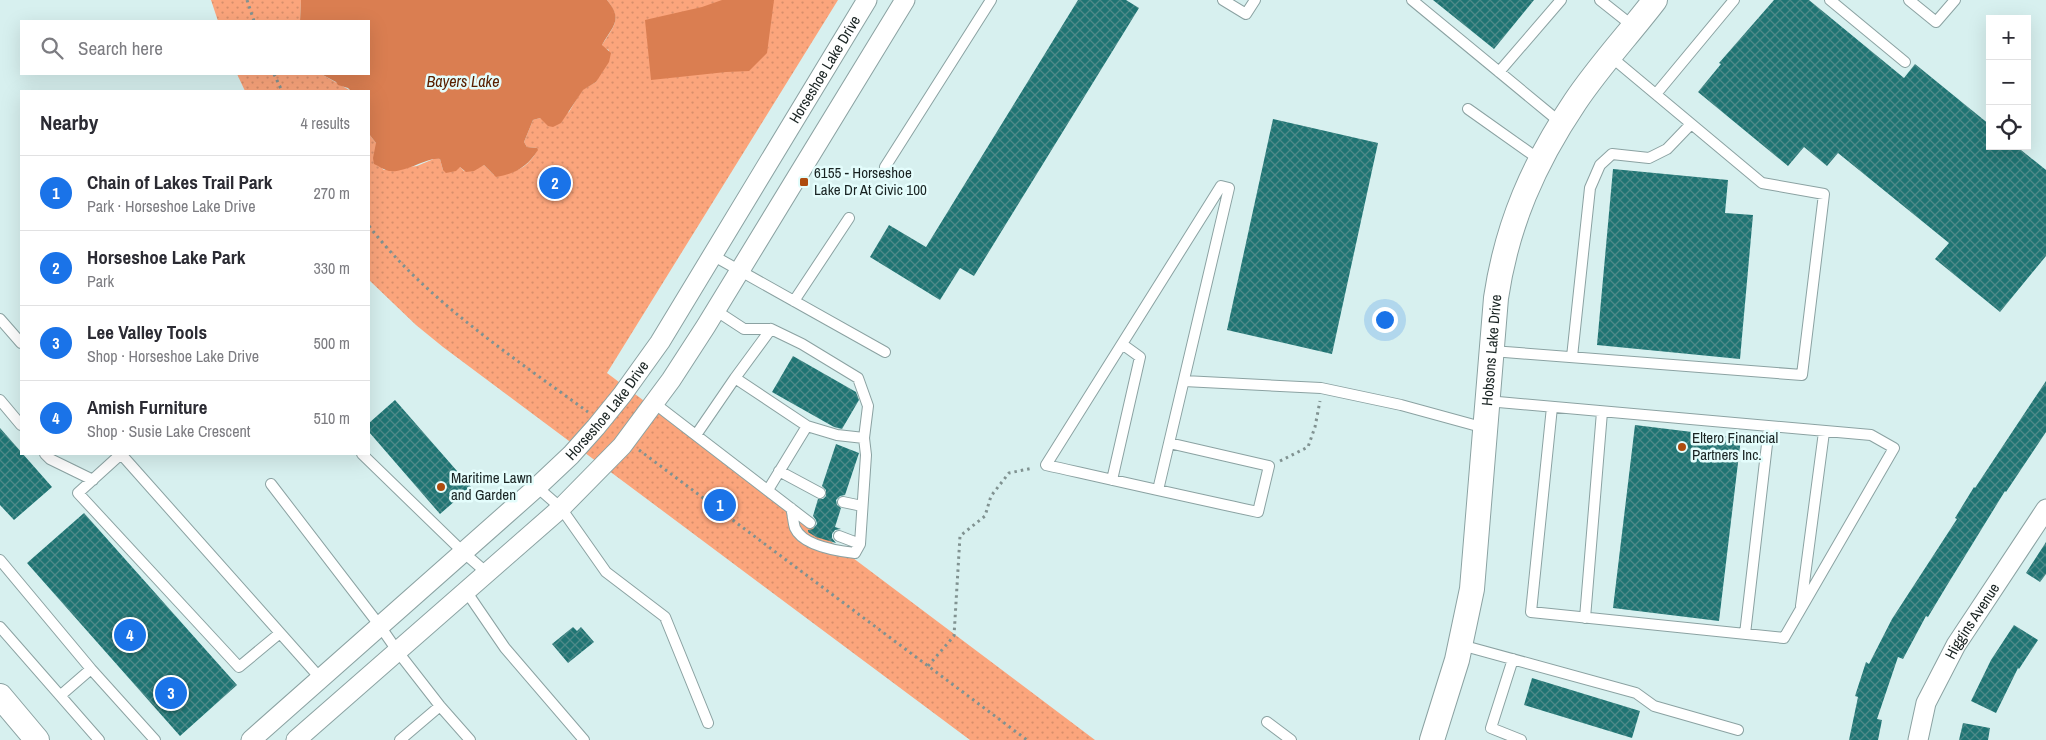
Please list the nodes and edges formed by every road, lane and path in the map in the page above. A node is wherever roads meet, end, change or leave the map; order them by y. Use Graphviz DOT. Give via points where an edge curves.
graph roads {
  1 [pos="247,0"];
  2 [pos="866,0"];
  3 [pos="904,0"];
  4 [pos="991,0"];
  5 [pos="1223,0"];
  6 [pos="1255,0"];
  7 [pos="1412,0"];
  8 [pos="1561,0"];
  9 [pos="1600,0"];
  10 [pos="1655,0"];
  11 [pos="1734,0"];
  12 [pos="1830,0"];
  13 [pos="1909,0"];
  14 [pos="1955,0"];
  15 [pos="254,20"];
  16 [pos="1634,27"];
  17 [pos="1610,56"];
  18 [pos="1905,62"];
  19 [pos="1499,72"];
  20 [pos="274,75"];
  21 [pos="282,90"];
  22 [pos="1656,94"];
  23 [pos="1468,109"];
  24 [pos="1562,124"];
  25 [pos="1691,124"];
  26 [pos="1540,160"];
  27 [pos="885,167"];
  28 [pos="848,218"];
  29 [pos="370,227"];
  30 [pos="712,256"];
  31 [pos="739,270"];
  32 [pos="794,301"];
  33 [pos="716,310"];
  34 [pos="0,319"];
  35 [pos="771,329"];
  36 [pos="20,341"];
  37 [pos="1122,344"];
  38 [pos="1491,351"];
  39 [pos="885,352"];
  40 [pos="1572,357"];
  41 [pos="735,378"];
  42 [pos="1184,381"];
  43 [pos="1321,388"];
  44 [pos="0,400"];
  45 [pos="1487,402"];
  46 [pos="654,403"];
  47 [pos="1552,407"];
  48 [pos="1602,412"];
  49 [pos="600,422"];
  50 [pos="20,424"];
  51 [pos="806,426"];
  52 [pos="1769,427"];
  53 [pos="1485,428"];
  54 [pos="1824,432"];
  55 [pos="696,435"];
  56 [pos="864,438"];
  57 [pos="626,440"];
  58 [pos="1169,443"];
  59 [pos="46,455"];
  60 [pos="120,455"];
  61 [pos="122,455"];
  62 [pos="363,455"];
  63 [pos="1046,465"];
  64 [pos="1269,466"];
  65 [pos="779,471"];
  66 [pos="93,480"];
  67 [pos="1112,480"];
  68 [pos="271,484"];
  69 [pos="537,487"];
  70 [pos="768,490"];
  71 [pos="1158,490"];
  72 [pos="820,493"];
  73 [pos="843,502"];
  74 [pos="862,506"];
  75 [pos="561,508"];
  76 [pos="791,508"];
  77 [pos="2046,510"];
  78 [pos="810,523"];
  79 [pos="839,536"];
  80 [pos="860,544"];
  81 [pos="463,552"];
  82 [pos="0,560"];
  83 [pos="487,572"];
  84 [pos="466,591"];
  85 [pos="1800,611"];
  86 [pos="1585,618"];
  87 [pos="380,626"];
  88 [pos="0,627"];
  89 [pos="280,633"];
  90 [pos="1745,634"];
  91 [pos="1461,645"];
  92 [pos="398,652"];
  93 [pos="1513,659"];
  94 [pos="928,666"];
  95 [pos="92,669"];
  96 [pos="321,679"];
  97 [pos="61,695"];
  98 [pos="0,696"];
  99 [pos="440,706"];
  100 [pos="1267,722"];
  101 [pos="708,723"];
  102 [pos="1738,730"];
  103 [pos="37,740"];
  104 [pos="99,740"];
  105 [pos="155,740"];
  106 [pos="251,740"];
  107 [pos="296,740"];
  108 [pos="400,740"];
  109 [pos="470,740"];
  110 [pos="584,740"];
  111 [pos="1027,740"];
  112 [pos="1291,740"];
  113 [pos="1432,740"];
  114 [pos="1521,740"];
  115 [pos="1918,740"];
  1 -- 15 [label="path"];
  2 -- 30 [label="street, Horseshoe Lake Drive"];
  3 -- 31 [label="street, Horseshoe Lake Drive"];
  4 -- 27 [label="lane"];
  5 -- 6 [label="lane" via="1246,14"];
  7 -- 19 [label="lane"];
  8 -- 19 [label="lane"];
  9 -- 16 [label="lane"];
  10 -- 16 [label="street, Hobsons Lake Drive"];
  11 -- 22 [label="lane"];
  12 -- 18 [label="lane"];
  13 -- 14 [label="lane" via="1936,22"];
  16 -- 17 [label="street, Hobsons Lake Drive"];
  17 -- 22 [label="lane"];
  17 -- 24 [label="street, Hobsons Lake Drive"];
  19 -- 24 [label="lane"];
  20 -- 21 [label="path"];
  22 -- 25 [label="lane"];
  23 -- 26 [label="lane"];
  24 -- 26 [label="street, Hobsons Lake Drive"];
  25 -- 40 [label="lane" via="1667,150 1649,158 1612,154 1600,165 1590,188"];
  25 -- 40 [label="lane" via="1762,183 1824,194 1802,375"];
  26 -- 38 [label="street, Hobsons Lake Drive" via="1512,224 1501,263"];
  28 -- 32 [label="lane"];
  29 -- 49 [label="path" via="434,293 476,329"];
  30 -- 31 [label="lane"];
  30 -- 49 [label="street, Horseshoe Lake Drive" via="660,342"];
  31 -- 32 [label="lane"];
  31 -- 33 [label="street, Horseshoe Lake Drive"];
  32 -- 39 [label="lane"];
  33 -- 35 [label="lane" via="744,329"];
  33 -- 46 [label="street, Horseshoe Lake Drive"];
  34 -- 36 [label="lane"];
  35 -- 41 [label="lane"];
  35 -- 56 [label="lane" via="858,378 868,406"];
  37 -- 42 [label="lane" via="1221,186 1230,188"];
  37 -- 63 [label="lane"];
  37 -- 67 [label="lane" via="1140,357"];
  38 -- 40 [label="lane"];
  38 -- 45 [label="street, Hobsons Lake Drive"];
  41 -- 51 [label="lane"];
  41 -- 55 [label="lane"];
  42 -- 43 [label="lane"];
  42 -- 58 [label="lane"];
  43 -- 53 [label="lane"];
  43 -- 64 [label="path" via="1320,407 1308,447"];
  44 -- 50 [label="lane"];
  45 -- 47 [label="lane"];
  45 -- 53 [label="street, Hobsons Lake Drive"];
  46 -- 55 [label="lane"];
  46 -- 57 [label="street, Horseshoe Lake Drive"];
  47 -- 48 [label="lane"];
  47 -- 86 [label="lane" via="1531,612"];
  48 -- 52 [label="lane"];
  48 -- 86 [label="lane"];
  49 -- 69 [label="street, Horseshoe Lake Drive" via="571,456"];
  51 -- 56 [label="lane" via="837,435"];
  51 -- 65 [label="lane"];
  52 -- 54 [label="lane"];
  52 -- 90 [label="lane"];
  53 -- 91 [label="street, Hobsons Lake Drive" via="1472,588"];
  54 -- 85 [label="lane"];
  54 -- 85 [label="lane" via="1870,435 1894,448"];
  55 -- 70 [label="lane"];
  56 -- 74 [label="lane"];
  57 -- 75 [label="street, Horseshoe Lake Drive"];
  57 -- 94 [label="path"];
  58 -- 64 [label="lane"];
  58 -- 71 [label="lane"];
  59 -- 66 [label="lane"];
  60 -- 66 [label="lane"];
  61 -- 89 [label="lane"];
  62 -- 81 [label="lane"];
  63 -- 67 [label="lane"];
  63 -- 94 [label="path" via="1010,473 991,496 985,516 960,536 954,636"];
  64 -- 71 [label="lane" via="1258,512"];
  65 -- 70 [label="lane"];
  65 -- 72 [label="lane"];
  66 -- 89 [label="lane" via="78,493 239,667"];
  67 -- 71 [label="lane"];
  68 -- 87 [label="lane"];
  69 -- 75 [label="lane"];
  69 -- 81 [label="street, Horseshoe Lake Drive"];
  70 -- 76 [label="lane"];
  73 -- 74 [label="lane"];
  74 -- 80 [label="lane"];
  75 -- 83 [label="street, Horseshoe Lake Drive"];
  75 -- 101 [label="lane" via="606,572 665,617"];
  76 -- 78 [label="lane"];
  76 -- 80 [label="lane" via="795,528 804,540 837,551 855,552"];
  77 -- 115 [label="street, Higgins Avenue" via="1956,645 1926,703"];
  79 -- 80 [label="lane"];
  81 -- 83 [label="lane"];
  81 -- 87 [label="street, Horseshoe Lake Drive"];
  82 -- 95 [label="lane"];
  83 -- 84 [label="street, Horseshoe Lake Drive"];
  84 -- 92 [label="street, Horseshoe Lake Drive"];
  84 -- 110 [label="lane" via="505,648"];
  85 -- 90 [label="lane" via="1784,638"];
  86 -- 90 [label="lane"];
  87 -- 92 [label="lane"];
  87 -- 96 [label="street, Horseshoe Lake Drive"];
  88 -- 97 [label="lane"];
  89 -- 96 [label="lane"];
  91 -- 93 [label="lane"];
  91 -- 113 [label="street, Hobsons Lake Drive"];
  92 -- 99 [label="lane"];
  92 -- 107 [label="street, Horseshoe Lake Drive"];
  93 -- 102 [label="lane" via="1636,693 1654,706"];
  93 -- 114 [label="lane" via="1491,728"];
  94 -- 111 [label="path"];
  95 -- 97 [label="lane"];
  95 -- 105 [label="lane"];
  96 -- 106 [label="street, Horseshoe Lake Drive"];
  97 -- 104 [label="lane"];
  98 -- 103 [label="street"];
  99 -- 108 [label="lane"];
  99 -- 109 [label="lane"];
  100 -- 112 [label="lane"];
}
